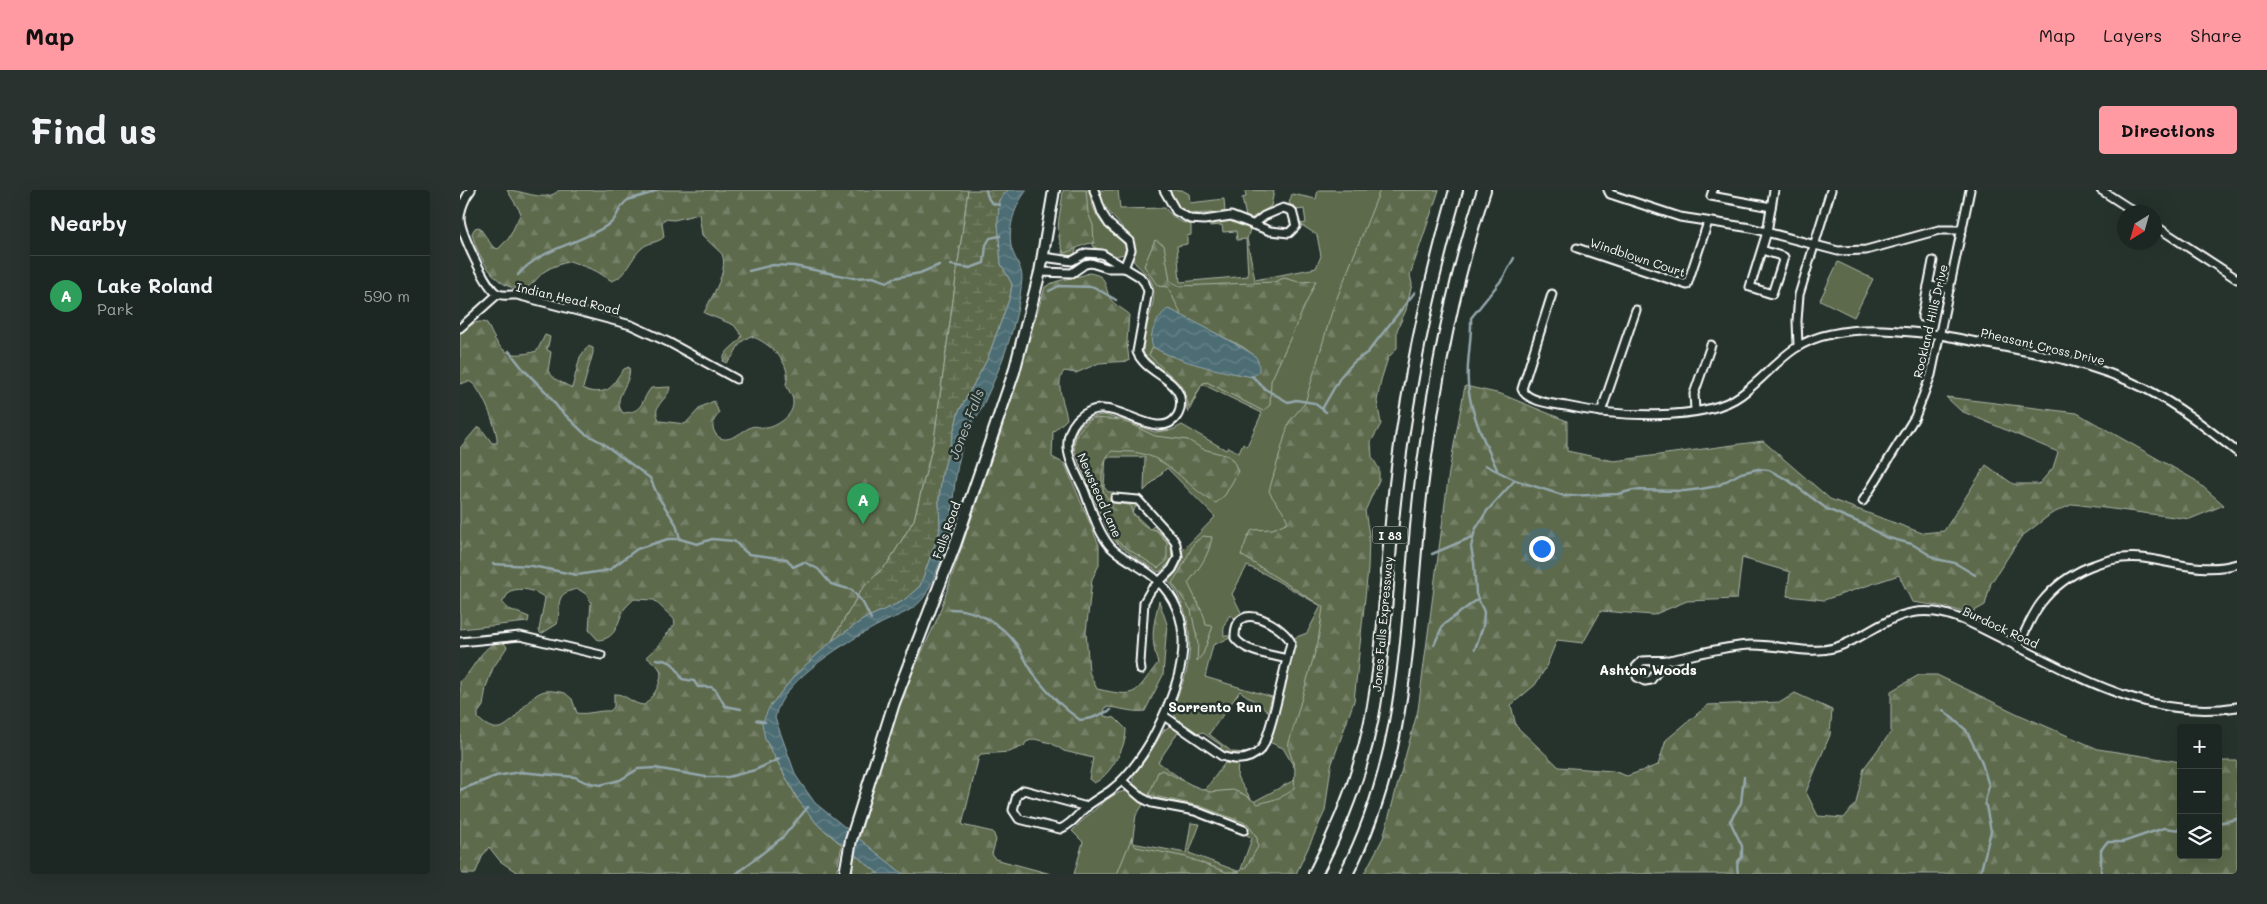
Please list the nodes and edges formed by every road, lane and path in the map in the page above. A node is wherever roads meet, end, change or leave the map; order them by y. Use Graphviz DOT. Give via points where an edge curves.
graph roads {
  1 [pos="470,190"];
  2 [pos="1054,190"];
  3 [pos="1094,190"];
  4 [pos="1164,190"];
  5 [pos="1456,190"];
  6 [pos="1484,190"];
  7 [pos="1608,190"];
  8 [pos="1713,190"];
  9 [pos="1774,190"];
  10 [pos="1830,190"];
  11 [pos="1970,190"];
  12 [pos="2100,190"];
  13 [pos="2124,205"];
  14 [pos="1772,207"];
  15 [pos="1708,222"];
  16 [pos="1253,225"];
  17 [pos="1962,230"];
  18 [pos="2162,230"];
  19 [pos="1767,232"];
  20 [pos="1814,246"];
  21 [pos="1576,248"];
  22 [pos="1762,250"];
  23 [pos="1043,257"];
  24 [pos="1933,261"];
  25 [pos="1124,268"];
  26 [pos="1040,272"];
  27 [pos="2237,279"];
  28 [pos="1928,286"];
  29 [pos="1950,288"];
  30 [pos="498,294"];
  31 [pos="1552,294"];
  32 [pos="1636,310"];
  33 [pos="1922,317"];
  34 [pos="460,328"];
  35 [pos="1941,335"];
  36 [pos="1798,345"];
  37 [pos="1711,346"];
  38 [pos="736,379"];
  39 [pos="1695,410"];
  40 [pos="1601,412"];
  41 [pos="2237,452"];
  42 [pos="1115,498"];
  43 [pos="1863,501"];
  44 [pos="2237,564"];
  45 [pos="1160,582"];
  46 [pos="460,642"];
  47 [pos="2018,647"];
  48 [pos="601,655"];
  49 [pos="1286,659"];
  50 [pos="1666,660"];
  51 [pos="1141,670"];
  52 [pos="2237,707"];
  53 [pos="1164,716"];
  54 [pos="1122,781"];
  55 [pos="1086,807"];
  56 [pos="1244,830"];
  57 [pos="845,874"];
  58 [pos="1315,874"];
  59 [pos="1346,874"];
  1 -- 30 [label="street, Indian Head Road" via="460,218 488,286"];
  2 -- 23 [label="main road, Falls Road"];
  3 -- 25 [label="street" via="1102,213 1129,241 1131,250"];
  4 -- 16 [label="street" via="1176,211 1183,216 1204,220 1231,216"];
  5 -- 58 [label="highway, Jones Falls Expressway / I 83" via="1409,391 1371,722 1346,808"];
  6 -- 59 [label="highway, Jones Falls Expressway / I 83" via="1450,318 1430,425 1396,728 1371,818"];
  7 -- 15 [label="street" via="1610,194 1662,212"];
  8 -- 14 [label="street" via="1711,196"];
  9 -- 14 [label="street"];
  10 -- 20 [label="street"];
  11 -- 17 [label="street, Rockland Hills Drive"];
  12 -- 13 [label="street"];
  14 -- 19 [label="street"];
  15 -- 19 [label="street"];
  15 -- 21 [label="street, Windblown Court" via="1687,285"];
  16 -- 16 [label="street" via="1270,231 1289,232 1296,226 1292,211 1283,208"];
  17 -- 20 [label="street" via="1939,230 1866,250 1838,251"];
  17 -- 29 [label="street, Rockland Hills Drive"];
  18 -- 27 [label="street"];
  19 -- 20 [label="street"];
  19 -- 22 [label="street"];
  20 -- 36 [label="street" via="1799,295"];
  22 -- 22 [label="street" via="1750,287 1772,294 1784,257"];
  23 -- 25 [label="street, Newstead Lane" via="1072,261 1093,252"];
  23 -- 26 [label="main road, Falls Road"];
  24 -- 28 [label="street"];
  25 -- 26 [label="street" via="1085,264 1072,273"];
  25 -- 45 [label="street, Newstead Lane" via="1140,277 1148,291 1136,352 1144,364 1175,389 1181,402 1179,413 1172,422 1160,425 1110,409 1094,410 1076,422 1069,435 1068,449 1108,544"];
  26 -- 57 [label="main road, Falls Road" via="1000,414 955,545 900,683 854,828"];
  28 -- 29 [label="street"];
  28 -- 33 [label="street"];
  29 -- 35 [label="street, Rockland Hills Drive"];
  30 -- 34 [label="street"];
  30 -- 38 [label="street, Indian Head Road" via="517,295 631,324"];
  31 -- 40 [label="street" via="1523,383 1524,393 1544,402"];
  32 -- 40 [label="street"];
  35 -- 36 [label="street, Pheasant Cross Drive" via="1849,332 1830,334"];
  35 -- 41 [label="street, Pheasant Cross Drive" via="2067,361 2122,378 2182,410"];
  35 -- 43 [label="street, Rockland Hills Drive" via="1932,375 1915,417"];
  36 -- 39 [label="street" via="1733,400"];
  37 -- 39 [label="street" via="1694,394"];
  39 -- 40 [label="street" via="1638,415"];
  42 -- 45 [label="street" via="1138,500 1176,544 1176,563"];
  44 -- 47 [label="street" via="2200,568 2135,558 2105,561 2088,567 2050,592 2032,617"];
  45 -- 51 [label="street" via="1144,602"];
  45 -- 53 [label="street, Newstead Lane" via="1178,614 1183,640 1182,666"];
  46 -- 48 [label="street" via="520,636"];
  47 -- 50 [label="street, Burdock Road" via="1965,621 1926,611 1888,620 1852,641 1824,650 1751,645"];
  47 -- 52 [label="street, Burdock Road" via="2114,693 2141,702 2193,710"];
  49 -- 49 [label="street" via="1291,643 1286,635 1254,616 1242,618 1237,623 1235,638 1239,644"];
  49 -- 53 [label="street" via="1264,744 1249,758 1232,760 1222,756"];
  53 -- 54 [label="street, Newstead Lane" via="1148,746"];
  54 -- 55 [label="street, Newstead Lane"];
  54 -- 56 [label="street" via="1152,803 1195,811"];
  55 -- 55 [label="street, Newstead Lane" via="1024,790 1017,795 1013,810 1019,819 1060,829"];
}
